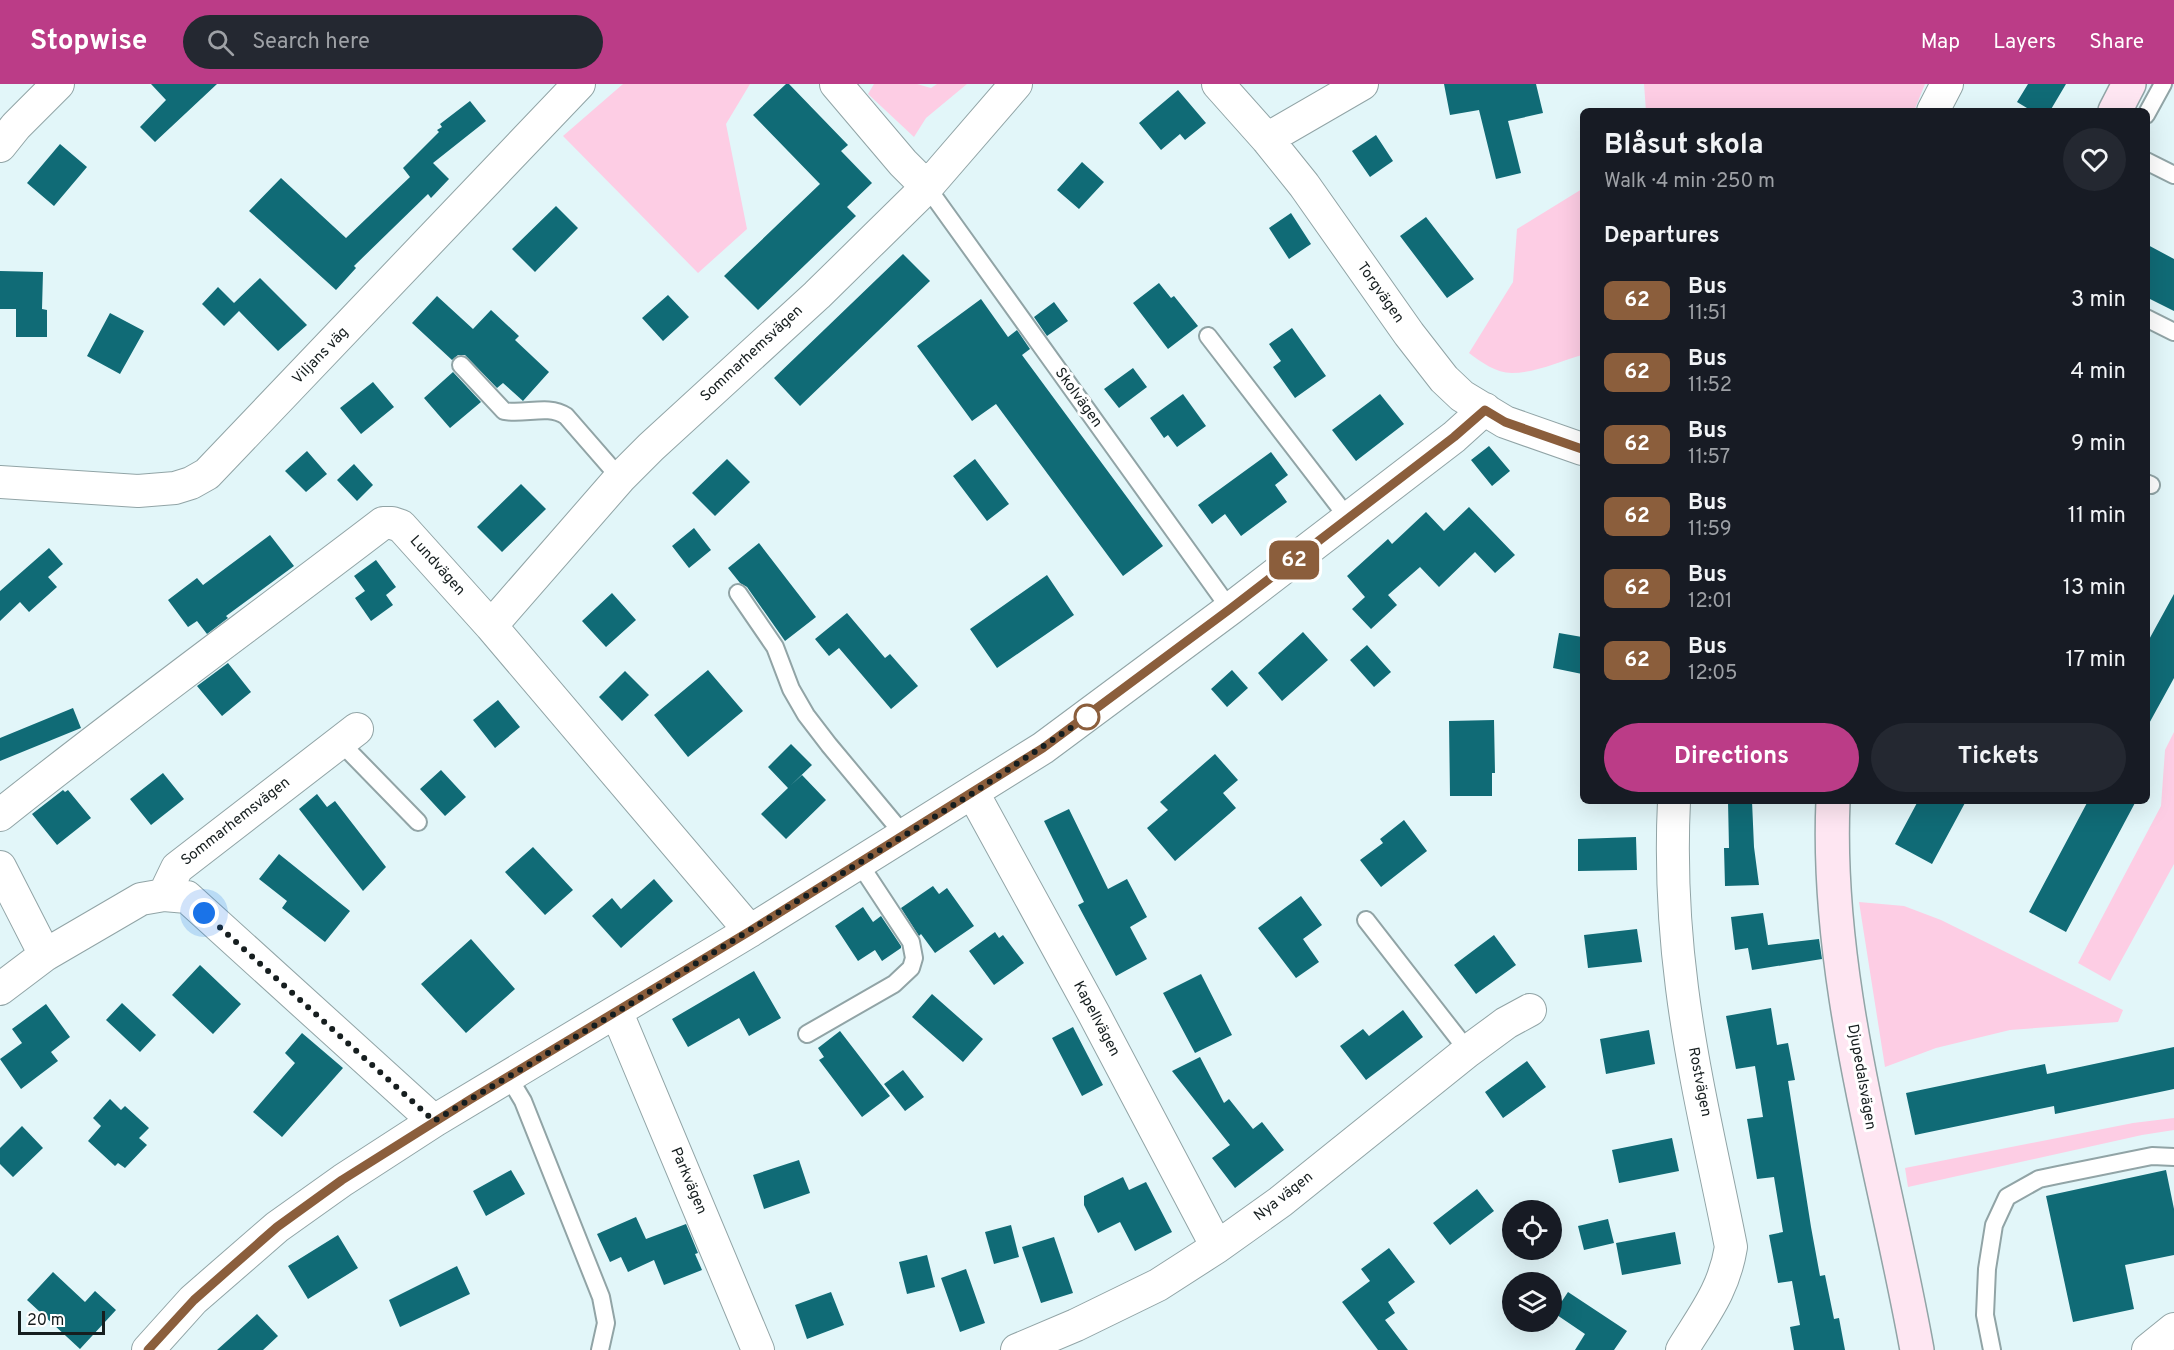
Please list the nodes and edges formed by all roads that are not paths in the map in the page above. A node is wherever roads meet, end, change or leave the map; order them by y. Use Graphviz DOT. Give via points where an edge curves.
graph roads {
  1 [pos="58,84"];
  2 [pos="579,84"];
  3 [pos="836,84"];
  4 [pos="1016,84"];
  5 [pos="1218,84"];
  6 [pos="1362,84"];
  7 [pos="1947,84"];
  8 [pos="2129,84"];
  9 [pos="2163,84"];
  10 [pos="1935,108"];
  11 [pos="2117,108"];
  12 [pos="2150,108"];
  13 [pos="1267,139"];
  14 [pos="0,146"];
  15 [pos="2150,163"];
  16 [pos="2174,175"];
  17 [pos="927,187"];
  18 [pos="2150,320"];
  19 [pos="2174,332"];
  20 [pos="1208,336"];
  21 [pos="461,365"];
  22 [pos="1485,410"];
  23 [pos="1580,448"];
  24 [pos="620,478"];
  25 [pos="0,482"];
  26 [pos="1348,518"];
  27 [pos="738,593"];
  28 [pos="1230,609"];
  29 [pos="491,626"];
  30 [pos="349,735"];
  31 [pos="973,793"];
  32 [pos="1674,804"];
  33 [pos="1833,804"];
  34 [pos="0,815"];
  35 [pos="418,822"];
  36 [pos="904,835"];
  37 [pos="859,863"];
  38 [pos="0,867"];
  39 [pos="164,895"];
  40 [pos="1366,920"];
  41 [pos="750,931"];
  42 [pos="45,955"];
  43 [pos="0,989"];
  44 [pos="1530,1010"];
  45 [pos="617,1012"];
  46 [pos="807,1034"];
  47 [pos="1468,1051"];
  48 [pos="508,1076"];
  49 [pos="434,1121"];
  50 [pos="2174,1157"];
  51 [pos="1217,1247"];
  52 [pos="2174,1329"];
  53 [pos="148,1350"];
  54 [pos="600,1350"];
  55 [pos="758,1350"];
  56 [pos="1017,1350"];
  57 [pos="1682,1350"];
  58 [pos="1917,1350"];
  59 [pos="1992,1350"];
  60 [pos="2148,1350"];
  1 -- 14 [label="street"];
  2 -- 25 [label="street, Viljans väg" via="207,474 175,488 138,491"];
  3 -- 17 [label="street"];
  4 -- 17 [label="street, Sommarhemsvägen"];
  5 -- 13 [label="street, Torgvägen"];
  6 -- 13 [label="street"];
  7 -- 10 [label="street"];
  8 -- 11 [label="street"];
  9 -- 12 [label="lane"];
  13 -- 22 [label="street, Torgvägen" via="1444,378 1462,396"];
  15 -- 16 [label="lane"];
  17 -- 24 [label="street, Sommarhemsvägen" via="817,296"];
  17 -- 28 [label="lane, Skolvägen"];
  18 -- 19 [label="lane"];
  20 -- 26 [label="lane"];
  21 -- 24 [label="lane" via="504,411 548,410 566,416"];
  22 -- 23 [label="street, Torgvägen" via="1505,422"];
  22 -- 26 [label="street"];
  24 -- 29 [label="street, Sommarhemsvägen"];
  26 -- 28 [label="street"];
  27 -- 36 [label="lane" via="775,646 791,690 806,715"];
  28 -- 31 [label="street" via="1043,748"];
  29 -- 34 [label="street, Lundvägen" via="401,526 383,523"];
  29 -- 41 [label="street, Lundvägen"];
  30 -- 35 [label="lane"];
  30 -- 39 [label="street, Sommarhemsvägen" via="177,868"];
  31 -- 36 [label="street"];
  31 -- 51 [label="street, Kapellvägen"];
  32 -- 57 [label="street, Rostvägen" via="1674,894 1682,988 1731,1247 1718,1293"];
  33 -- 58 [label="street, Djupedalsvägen" via="1834,893 1843,979"];
  36 -- 37 [label="street"];
  37 -- 41 [label="street"];
  37 -- 46 [label="lane" via="911,942 911,968 894,984"];
  38 -- 42 [label="street"];
  39 -- 42 [label="street" via="141,899"];
  39 -- 49 [label="street" via="187,897"];
  40 -- 47 [label="lane"];
  41 -- 45 [label="street"];
  42 -- 43 [label="street"];
  44 -- 47 [label="street, Nya vägen"];
  45 -- 48 [label="street"];
  45 -- 55 [label="street, Parkvägen"];
  47 -- 51 [label="street, Nya vägen" via="1280,1202"];
  48 -- 49 [label="street"];
  48 -- 54 [label="lane" via="523,1101 601,1298 606,1323"];
  49 -- 53 [label="street" via="277,1227 194,1300"];
  50 -- 59 [label="lane" via="2152,1156 2039,1179 2007,1197 1994,1225 1987,1269 1986,1315"];
  51 -- 56 [label="street, Nya vägen" via="1158,1285"];
  52 -- 60 [label="street"];
}
